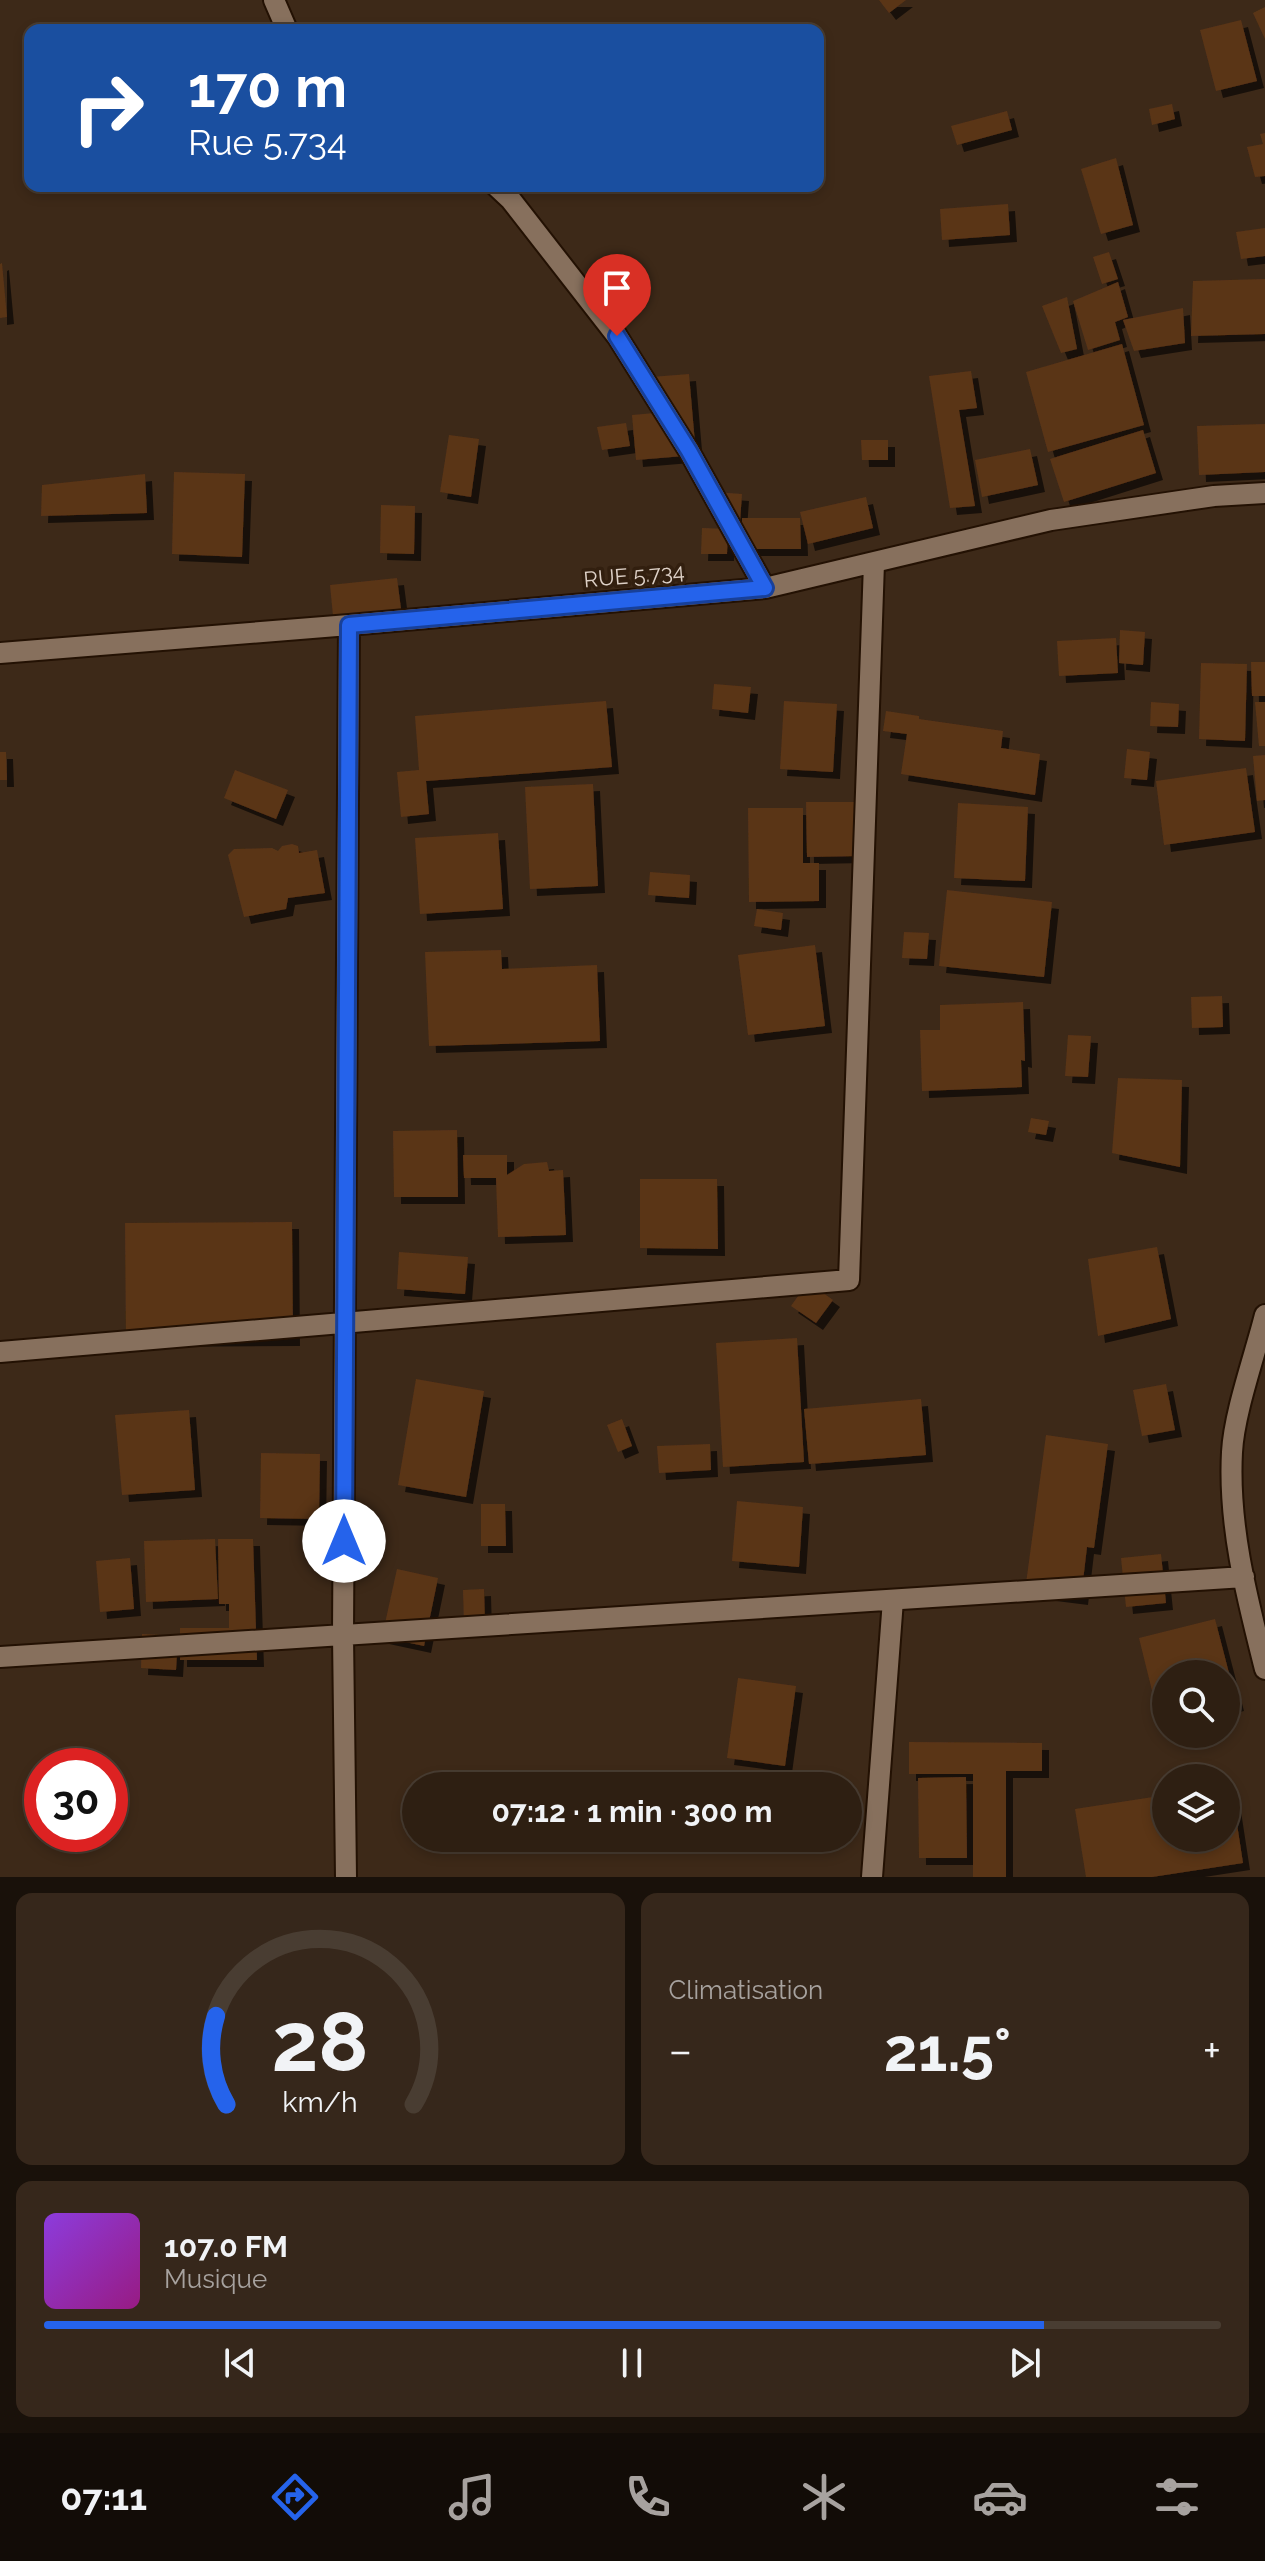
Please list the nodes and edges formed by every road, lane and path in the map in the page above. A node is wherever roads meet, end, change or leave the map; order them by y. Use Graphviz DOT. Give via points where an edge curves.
graph roads {
  1 [pos="274,0"];
  2 [pos="284,24"];
  3 [pos="502,192"];
  4 [pos="1265,493"];
  5 [pos="874,563"];
  6 [pos="765,588"];
  7 [pos="349,625"];
  8 [pos="0,653"];
  9 [pos="1265,1315"];
  10 [pos="345,1323"];
  11 [pos="0,1352"];
  12 [pos="1244,1577"];
  13 [pos="893,1600"];
  14 [pos="343,1635"];
  15 [pos="0,1657"];
  16 [pos="1265,1669"];
  17 [pos="346,1877"];
  18 [pos="872,1877"];
  1 -- 2 [label="street"];
  3 -- 6 [label="street" via="617,336"];
  4 -- 5 [label="street, RUE 5.734" via="1051,520"];
  5 -- 6 [label="street, RUE 5.734"];
  5 -- 10 [label="street" via="849,1280"];
  6 -- 7 [label="street, RUE 5.734"];
  7 -- 8 [label="street, RUE 5.734"];
  7 -- 10 [label="street"];
  9 -- 12 [label="street" via="1232,1449 1233,1518"];
  10 -- 11 [label="street"];
  10 -- 14 [label="street"];
  12 -- 13 [label="street"];
  12 -- 16 [label="street"];
  13 -- 14 [label="street"];
  13 -- 18 [label="street"];
  14 -- 15 [label="street"];
  14 -- 17 [label="street"];
}
